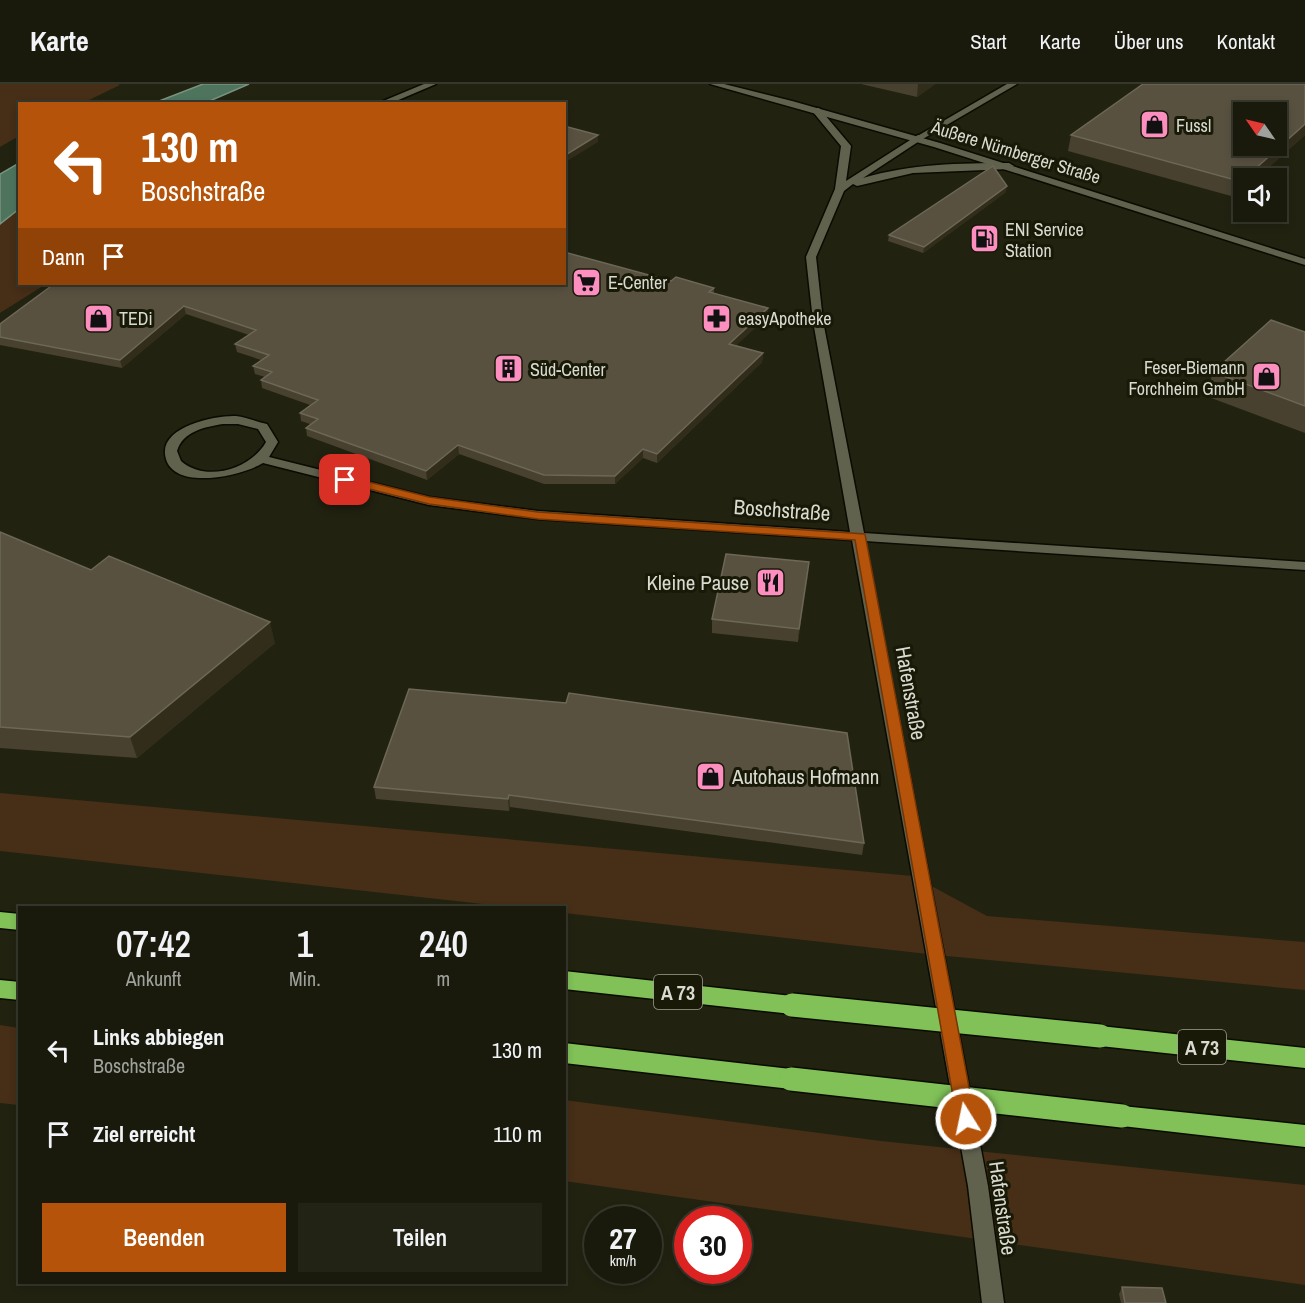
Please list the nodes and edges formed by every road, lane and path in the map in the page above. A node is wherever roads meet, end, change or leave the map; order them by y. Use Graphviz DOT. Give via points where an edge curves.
graph roads {
  1 [pos="432,84"];
  2 [pos="714,84"];
  3 [pos="1013,84"];
  4 [pos="385,102"];
  5 [pos="816,110"];
  6 [pos="918,138"];
  7 [pos="1009,166"];
  8 [pos="840,189"];
  9 [pos="1305,262"];
  10 [pos="261,459"];
  11 [pos="860,537"];
  12 [pos="1305,566"];
  13 [pos="0,920"];
  14 [pos="18,922"];
  15 [pos="566,980"];
  16 [pos="0,989"];
  17 [pos="18,992"];
  18 [pos="566,1053"];
  19 [pos="1305,1058"];
  20 [pos="1305,1136"];
  21 [pos="993,1303"];
  1 -- 4 [label="street"];
  2 -- 5 [label="street, Äußere Nürnberger Straße"];
  3 -- 6 [label="street"];
  5 -- 6 [label="street, Äußere Nürnberger Straße"];
  5 -- 8 [label="street, Hafenstraße" via="846,146"];
  6 -- 7 [label="street, Äußere Nürnberger Straße"];
  6 -- 8 [label="street"];
  7 -- 8 [label="street" via="912,169"];
  7 -- 9 [label="street, Äußere Nürnberger Straße"];
  8 -- 11 [label="street, Hafenstraße" via="811,257 818,321"];
  10 -- 10 [label="street" via="272,441 269,434 262,427 238,420 203,424 185,432 172,445 171,454 184,470 216,475 234,472"];
  10 -- 11 [label="street, Boschstraße" via="429,501 538,515"];
  11 -- 12 [label="street, Boschstraße"];
  11 -- 21 [label="street, Hafenstraße" via="978,1186"];
  13 -- 14 [label="highway"];
  15 -- 19 [label="highway, A 73, bridge"];
  16 -- 17 [label="highway"];
  18 -- 20 [label="highway, bridge"];
}
